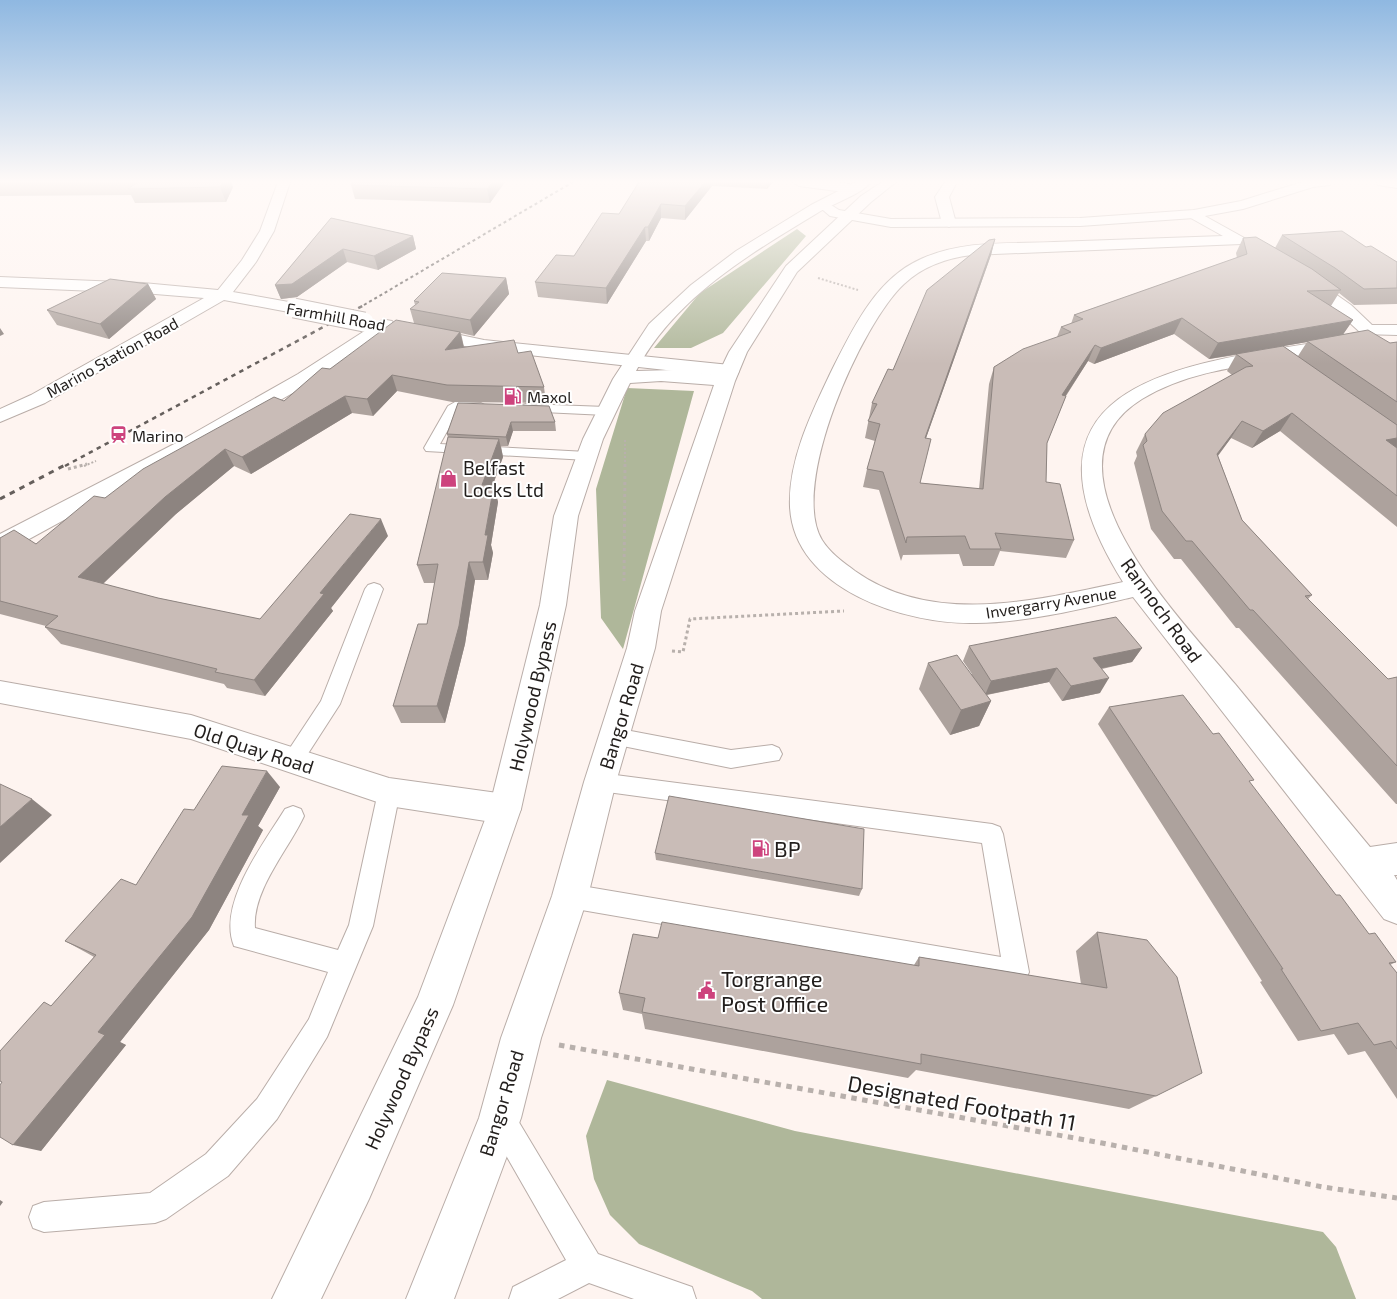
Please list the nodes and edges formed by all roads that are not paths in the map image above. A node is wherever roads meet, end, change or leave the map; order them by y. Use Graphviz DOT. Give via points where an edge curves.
graph roads {
  1 [pos="260,243"];
  2 [pos="760,243"];
  3 [pos="811,243"];
  4 [pos="1244,243"];
  5 [pos="1289,270"];
  6 [pos="0,282"];
  7 [pos="222,295"];
  8 [pos="401,328"];
  9 [pos="1368,330"];
  10 [pos="1397,330"];
  11 [pos="627,370"];
  12 [pos="728,376"];
  13 [pos="492,407"];
  14 [pos="512,408"];
  15 [pos="606,411"];
  16 [pos="0,416"];
  17 [pos="587,456"];
  18 [pos="0,544"];
  19 [pos="1140,587"];
  20 [pos="374,589"];
  21 [pos="4,698"];
  22 [pos="615,738"];
  23 [pos="772,754"];
  24 [pos="293,760"];
  25 [pos="600,782"];
  26 [pos="389,792"];
  27 [pos="505,810"];
  28 [pos="293,816"];
  29 [pos="1397,859"];
  30 [pos="1362,864"];
  31 [pos="570,896"];
  32 [pos="1397,908"];
  33 [pos="345,964"];
  34 [pos="500,1118"];
  35 [pos="44,1217"];
  36 [pos="587,1266"];
  37 [pos="296,1299"];
  38 [pos="430,1299"];
  39 [pos="526,1299"];
  40 [pos="680,1299"];
  1 -- 7 [label="main road"];
  2 -- 11 [label="main road, Holywood Bypass" via="697,288 656,328"];
  3 -- 12 [label="main road, Bangor Road" via="738,352"];
  4 -- 19 [label="main road, Invergarry Avenue" via="1248,245 967,251 918,265 882,298 852,349 820,418 807,464 802,510 804,524 810,539 832,568 870,592 893,602 941,612 994,614"];
  5 -- 9 [label="main road" via="1345,309"];
  6 -- 7 [label="main road, Farmhill Road"];
  7 -- 8 [label="main road, Farmhill Road, bridge"];
  7 -- 16 [label="main road, Marino Station Road"];
  8 -- 11 [label="main road, Farmhill Road"];
  8 -- 18 [label="main road"];
  9 -- 10 [label="main road"];
  9 -- 19 [label="main road, Rannoch Road" via="1369,334 1363,338 1286,361 1168,378 1130,397 1104,423 1090,456 1094,484 1104,522"];
  11 -- 12 [label="main road, Farmhill Road" via="644,374"];
  11 -- 15 [label="main road, Holywood Bypass"];
  12 -- 22 [label="main road, Bangor Road" via="648,611 641,648"];
  13 -- 17 [label="lane" via="455,406 431,448"];
  14 -- 15 [label="lane"];
  15 -- 17 [label="main road, Holywood Bypass"];
  17 -- 27 [label="main road, Holywood Bypass" via="566,516 553,605"];
  19 -- 30 [label="main road, Rannoch Road"];
  20 -- 24 [label="lane" via="330,704"];
  21 -- 24 [label="main road, Old Quay Road" via="191,727"];
  22 -- 23 [label="lane" via="731,759"];
  22 -- 25 [label="main road, Bangor Road"];
  24 -- 26 [label="main road, Old Quay Road"];
  25 -- 31 [label="main road, Bangor Road"];
  25 -- 31 [label="lane" via="992,834 1016,972"];
  26 -- 27 [label="main road, Old Quay Road"];
  26 -- 33 [label="lane" via="360,926"];
  27 -- 37 [label="main road, Holywood Bypass" via="434,1005"];
  28 -- 33 [label="lane" via="245,900 240,925 244,937"];
  29 -- 30 [label="main road"];
  30 -- 32 [label="main road, Rannoch Road"];
  31 -- 34 [label="main road, Bangor Road" via="521,1038"];
  33 -- 35 [label="lane" via="318,1028 268,1109 217,1165 155,1208"];
  34 -- 36 [label="lane"];
  34 -- 38 [label="main road, Bangor Road"];
  36 -- 39 [label="lane"];
  36 -- 40 [label="lane"];
}
